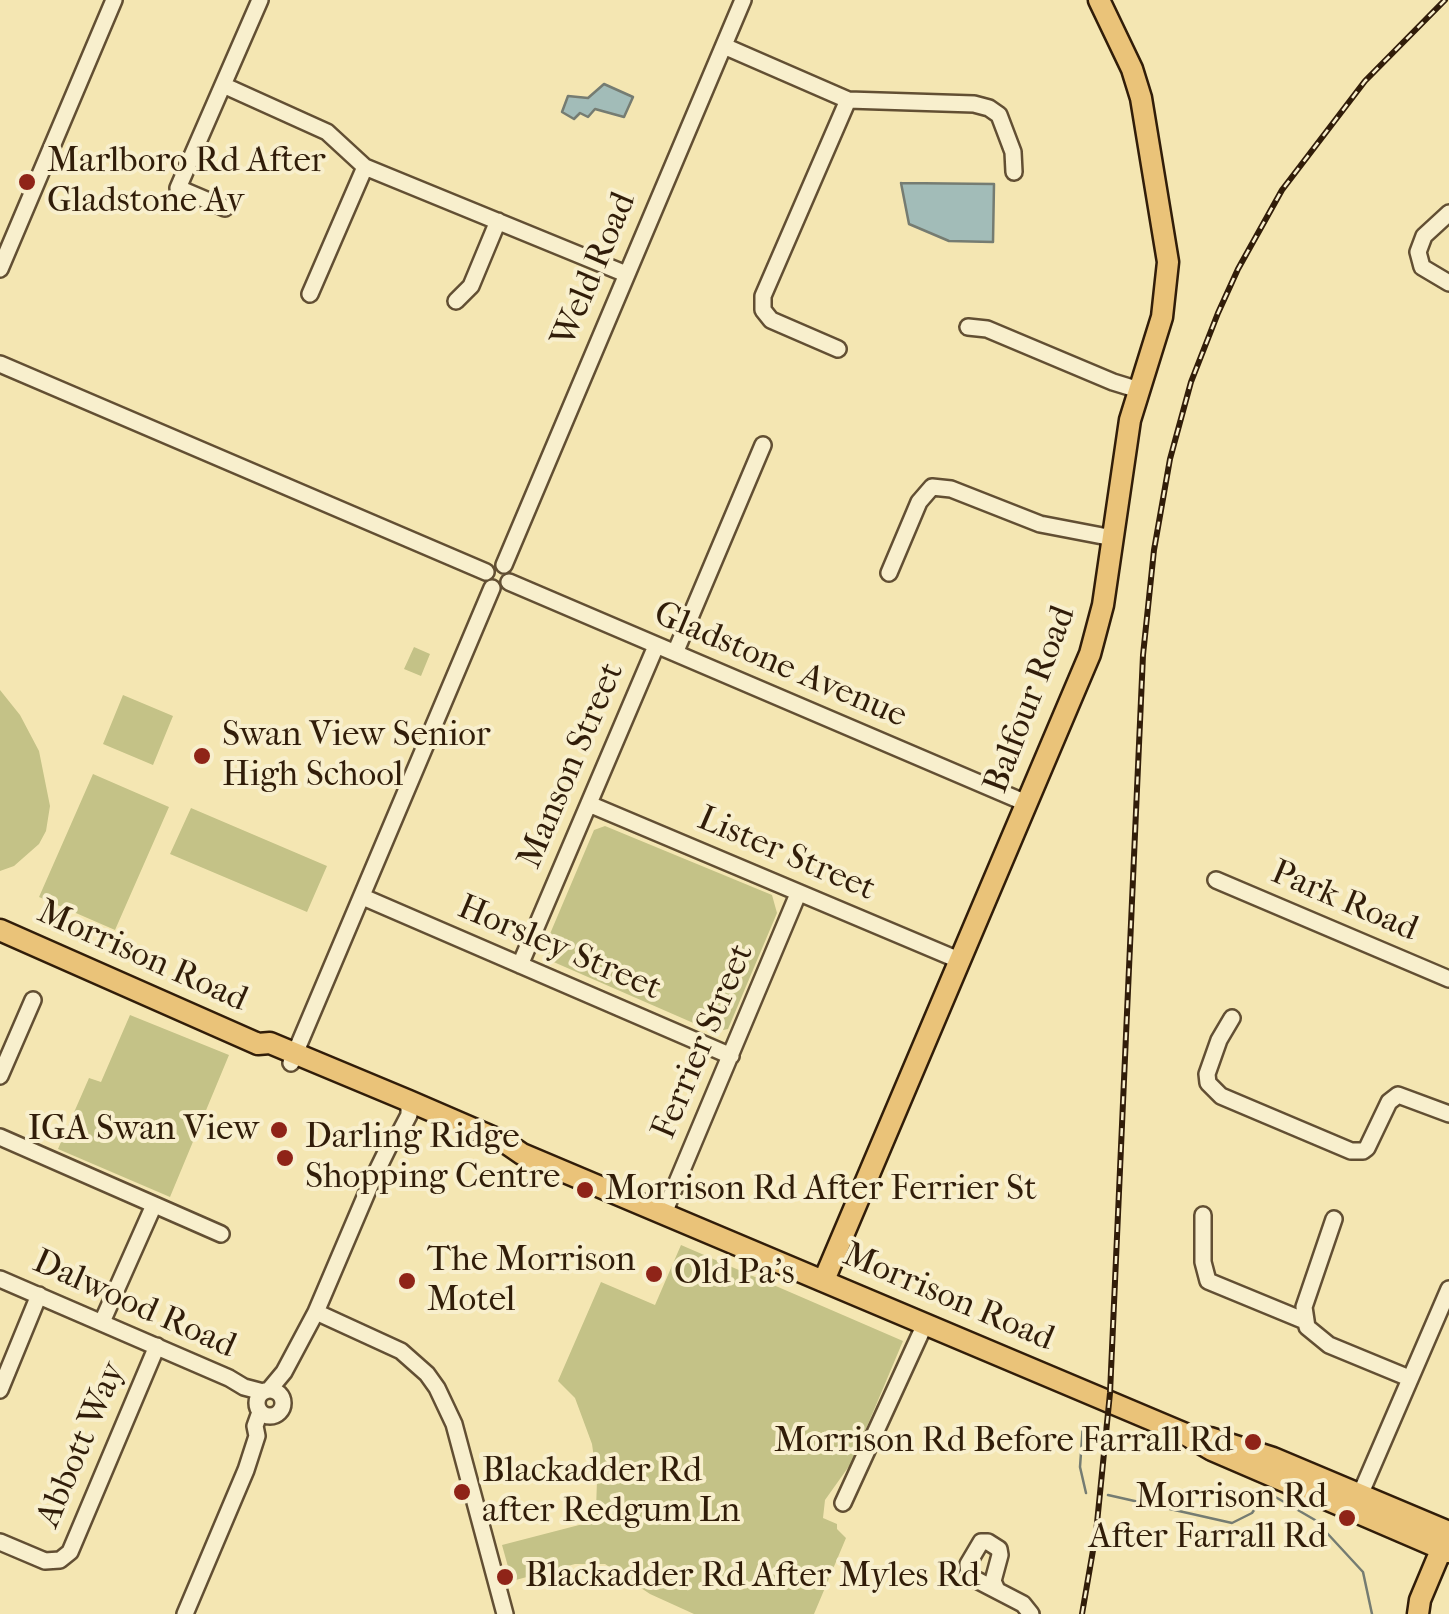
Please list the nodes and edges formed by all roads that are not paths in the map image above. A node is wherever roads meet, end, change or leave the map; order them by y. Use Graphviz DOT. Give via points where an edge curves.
graph roads {
  1 [pos="114,0"];
  2 [pos="260,0"];
  3 [pos="744,0"];
  4 [pos="1100,0"];
  5 [pos="724,46"];
  6 [pos="223,85"];
  7 [pos="848,100"];
  8 [pos="365,167"];
  9 [pos="1014,172"];
  10 [pos="226,208"];
  11 [pos="1449,213"];
  12 [pos="498,221"];
  13 [pos="0,269"];
  14 [pos="626,274"];
  15 [pos="1449,283"];
  16 [pos="310,294"];
  17 [pos="456,301"];
  18 [pos="968,327"];
  19 [pos="838,350"];
  20 [pos="0,364"];
  21 [pos="1139,390"];
  22 [pos="763,445"];
  23 [pos="1112,538"];
  24 [pos="504,565"];
  25 [pos="486,572"];
  26 [pos="890,574"];
  27 [pos="510,582"];
  28 [pos="492,588"];
  29 [pos="656,646"];
  30 [pos="675,653"];
  31 [pos="589,804"];
  32 [pos="1026,804"];
  33 [pos="1216,880"];
  34 [pos="798,894"];
  35 [pos="363,897"];
  36 [pos="0,930"];
  37 [pos="961,960"];
  38 [pos="520,966"];
  39 [pos="1449,979"];
  40 [pos="33,1000"];
  41 [pos="1232,1018"];
  42 [pos="731,1056"];
  43 [pos="293,1058"];
  44 [pos="0,1076"];
  45 [pos="406,1106"];
  46 [pos="1449,1114"];
  47 [pos="0,1137"];
  48 [pos="154,1205"];
  49 [pos="664,1213"];
  50 [pos="1204,1215"];
  51 [pos="1334,1219"];
  52 [pos="221,1234"];
  53 [pos="0,1279"];
  54 [pos="824,1280"];
  55 [pos="1449,1289"];
  56 [pos="40,1295"];
  57 [pos="316,1312"];
  58 [pos="1444,1315"];
  59 [pos="1304,1321"];
  60 [pos="102,1322"];
  61 [pos="925,1324"];
  62 [pos="157,1346"];
  63 [pos="1410,1378"];
  64 [pos="0,1390"];
  65 [pos="266,1402"];
  66 [pos="1183,1433"];
  67 [pos="1360,1495"];
  68 [pos="843,1503"];
  69 [pos="0,1542"];
  70 [pos="1448,1542"];
  71 [pos="997,1590"];
  72 [pos="1420,1610"];
  73 [pos="185,1614"];
  74 [pos="505,1614"];
  75 [pos="1030,1614"];
  1 -- 13 [label="street"];
  2 -- 6 [label="street"];
  3 -- 5 [label="street, Weld Road"];
  4 -- 21 [label="main road, Balfour Road" via="1141,98 1168,262 1162,318"];
  5 -- 7 [label="street"];
  5 -- 14 [label="street, Weld Road"];
  6 -- 8 [label="street" via="327,132"];
  6 -- 10 [label="street" via="178,188"];
  7 -- 9 [label="street" via="989,108 1013,152"];
  7 -- 19 [label="street" via="763,310 771,320"];
  8 -- 12 [label="street"];
  8 -- 16 [label="street"];
  11 -- 15 [label="street" via="1424,236 1418,252 1422,267"];
  12 -- 14 [label="street"];
  12 -- 17 [label="street" via="471,286"];
  14 -- 24 [label="street, Weld Road"];
  18 -- 21 [label="street"];
  20 -- 25 [label="street"];
  21 -- 23 [label="main road, Balfour Road"];
  22 -- 30 [label="street"];
  23 -- 26 [label="street" via="1040,524 932,487 919,502"];
  23 -- 32 [label="main road, Balfour Road" via="1090,654"];
  24 -- 25 [label="street"];
  24 -- 27 [label="street"];
  25 -- 28 [label="street"];
  27 -- 28 [label="street"];
  27 -- 29 [label="street, Gladstone Avenue"];
  28 -- 35 [label="street"];
  29 -- 30 [label="street, Gladstone Avenue"];
  29 -- 31 [label="street, Manson Street"];
  30 -- 32 [label="street, Gladstone Avenue"];
  31 -- 34 [label="street, Lister Street"];
  31 -- 38 [label="street, Manson Street"];
  32 -- 37 [label="main road, Balfour Road"];
  33 -- 39 [label="street, Park Road"];
  34 -- 37 [label="street, Lister Street"];
  34 -- 42 [label="street, Ferrier Street"];
  35 -- 38 [label="street, Horsley Street"];
  35 -- 43 [label="street"];
  36 -- 43 [label="main road, Morrison Road" via="266,1053"];
  37 -- 54 [label="main road, Balfour Road"];
  38 -- 42 [label="street, Horsley Street"];
  40 -- 44 [label="street"];
  41 -- 46 [label="street" via="1207,1074 1221,1096 1351,1151 1364,1152 1398,1096"];
  42 -- 49 [label="street, Ferrier Street"];
  43 -- 45 [label="main road, Morrison Road"];
  45 -- 49 [label="main road, Morrison Road"];
  45 -- 57 [label="street"];
  47 -- 48 [label="street"];
  48 -- 52 [label="street"];
  48 -- 60 [label="street"];
  49 -- 54 [label="main road, Morrison Road"];
  50 -- 59 [label="street" via="1208,1282"];
  51 -- 59 [label="street"];
  53 -- 56 [label="street, Dalwood Road"];
  54 -- 61 [label="main road, Morrison Road"];
  55 -- 58 [label="street"];
  56 -- 60 [label="street, Dalwood Road"];
  56 -- 64 [label="street"];
  57 -- 65 [label="street"];
  57 -- 74 [label="street" via="401,1351 437,1388 454,1424"];
  58 -- 63 [label="street"];
  59 -- 63 [label="street" via="1328,1345"];
  60 -- 62 [label="street, Dalwood Road"];
  61 -- 66 [label="main road, Morrison Road"];
  61 -- 68 [label="street"];
  62 -- 65 [label="street, Dalwood Road"];
  62 -- 69 [label="street, Abbott Way" via="66,1557 46,1561"];
  63 -- 67 [label="street"];
  65 -- 73 [label="street" via="246,1470"];
  66 -- 67 [label="main road, Morrison Road" via="1238,1446"];
  66 -- 70 [label="main road, Morrison Road"];
  67 -- 70 [label="main road, Morrison Road"];
  70 -- 72 [label="main road"];
  71 -- 75 [label="street"];
}
